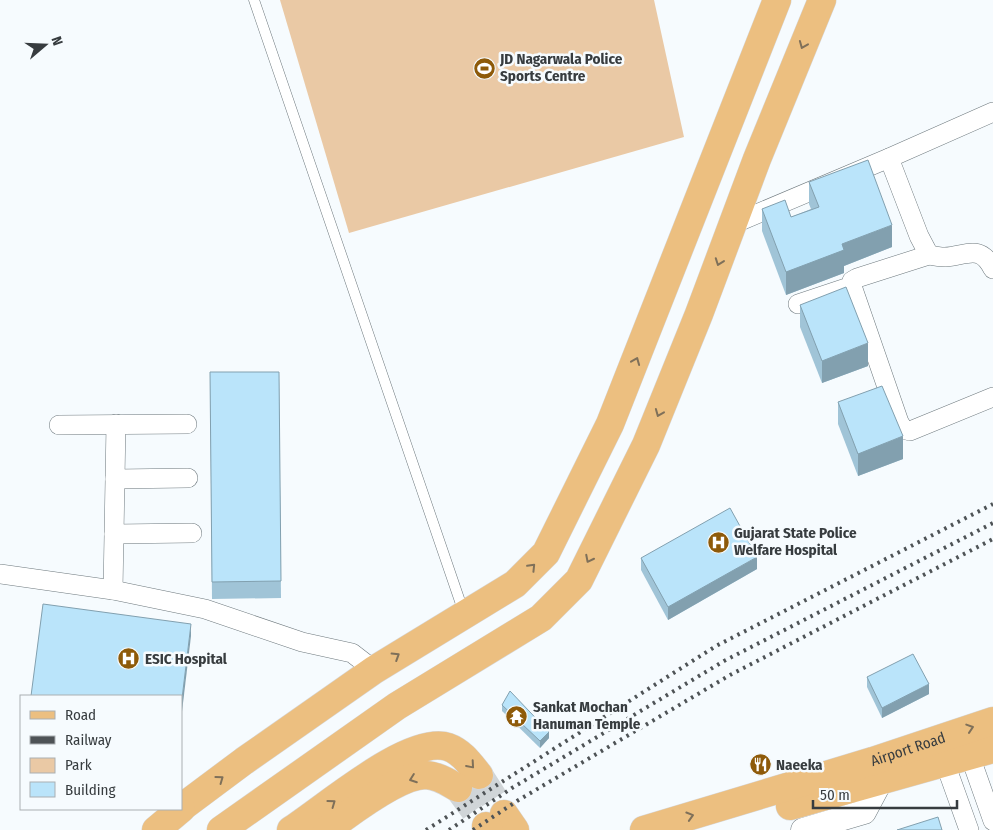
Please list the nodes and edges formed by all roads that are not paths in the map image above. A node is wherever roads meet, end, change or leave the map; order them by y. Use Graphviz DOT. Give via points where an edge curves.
graph roads {
  1 [pos="254,0"];
  2 [pos="777,0"];
  3 [pos="822,0"];
  4 [pos="993,112"];
  5 [pos="890,158"];
  6 [pos="733,224"];
  7 [pos="930,255"];
  8 [pos="993,269"];
  9 [pos="852,286"];
  10 [pos="798,304"];
  11 [pos="993,397"];
  12 [pos="116,424"];
  13 [pos="187,424"];
  14 [pos="59,425"];
  15 [pos="188,478"];
  16 [pos="115,479"];
  17 [pos="192,533"];
  18 [pos="114,534"];
  19 [pos="0,574"];
  20 [pos="113,590"];
  21 [pos="464,614"];
  22 [pos="374,670"];
  23 [pos="993,720"];
  24 [pos="969,756"];
  25 [pos="876,771"];
  26 [pos="822,786"];
  27 [pos="182,808"];
  28 [pos="180,810"];
  29 [pos="993,821"];
  30 [pos="156,830"];
  31 [pos="222,830"];
  32 [pos="291,830"];
  33 [pos="327,830"];
  34 [pos="644,830"];
  35 [pos="708,830"];
  36 [pos="803,830"];
  37 [pos="969,830"];
  1 -- 21 [label="lane"];
  21 -- 2 [label="main road, one-way" via="515,584 546,553 610,424"];
  3 -- 6 [label="main road, one-way"];
  4 -- 5 [label="street"];
  5 -- 6 [label="street"];
  5 -- 7 [label="street" via="919,236"];
  6 -- 31 [label="main road, one-way" via="646,445 579,580 541,618 397,706"];
  7 -- 8 [label="street" via="982,254"];
  7 -- 9 [label="street" via="857,278 852,281"];
  9 -- 10 [label="street"];
  9 -- 11 [label="street" via="881,397 903,429 910,431"];
  12 -- 13 [label="street"];
  12 -- 14 [label="street"];
  12 -- 16 [label="street"];
  15 -- 16 [label="street"];
  16 -- 18 [label="street"];
  17 -- 18 [label="street"];
  18 -- 20 [label="street"];
  19 -- 20 [label="street"];
  20 -- 22 [label="street" via="205,609 302,642 352,653"];
  22 -- 21 [label="main road, one-way"];
  27 -- 22 [label="main road, one-way"];
  25 -- 23 [label="main road, Airport Road, one-way"];
  24 -- 25 [label="main road, Airport Road"];
  24 -- 29 [label="street"];
  24 -- 37 [label="street"];
  25 -- 26 [label="main road, Airport Road"];
  25 -- 36 [label="street" via="864,812"];
  34 -- 26 [label="main road, one-way"];
  26 -- 35 [label="main road"];
  28 -- 30 [label="main road"];
  32 -- 33 [label="main road, one-way" via="382,766 408,752 429,746 446,746 460,753 469,782 424,775 411,779 380,792"];
}
